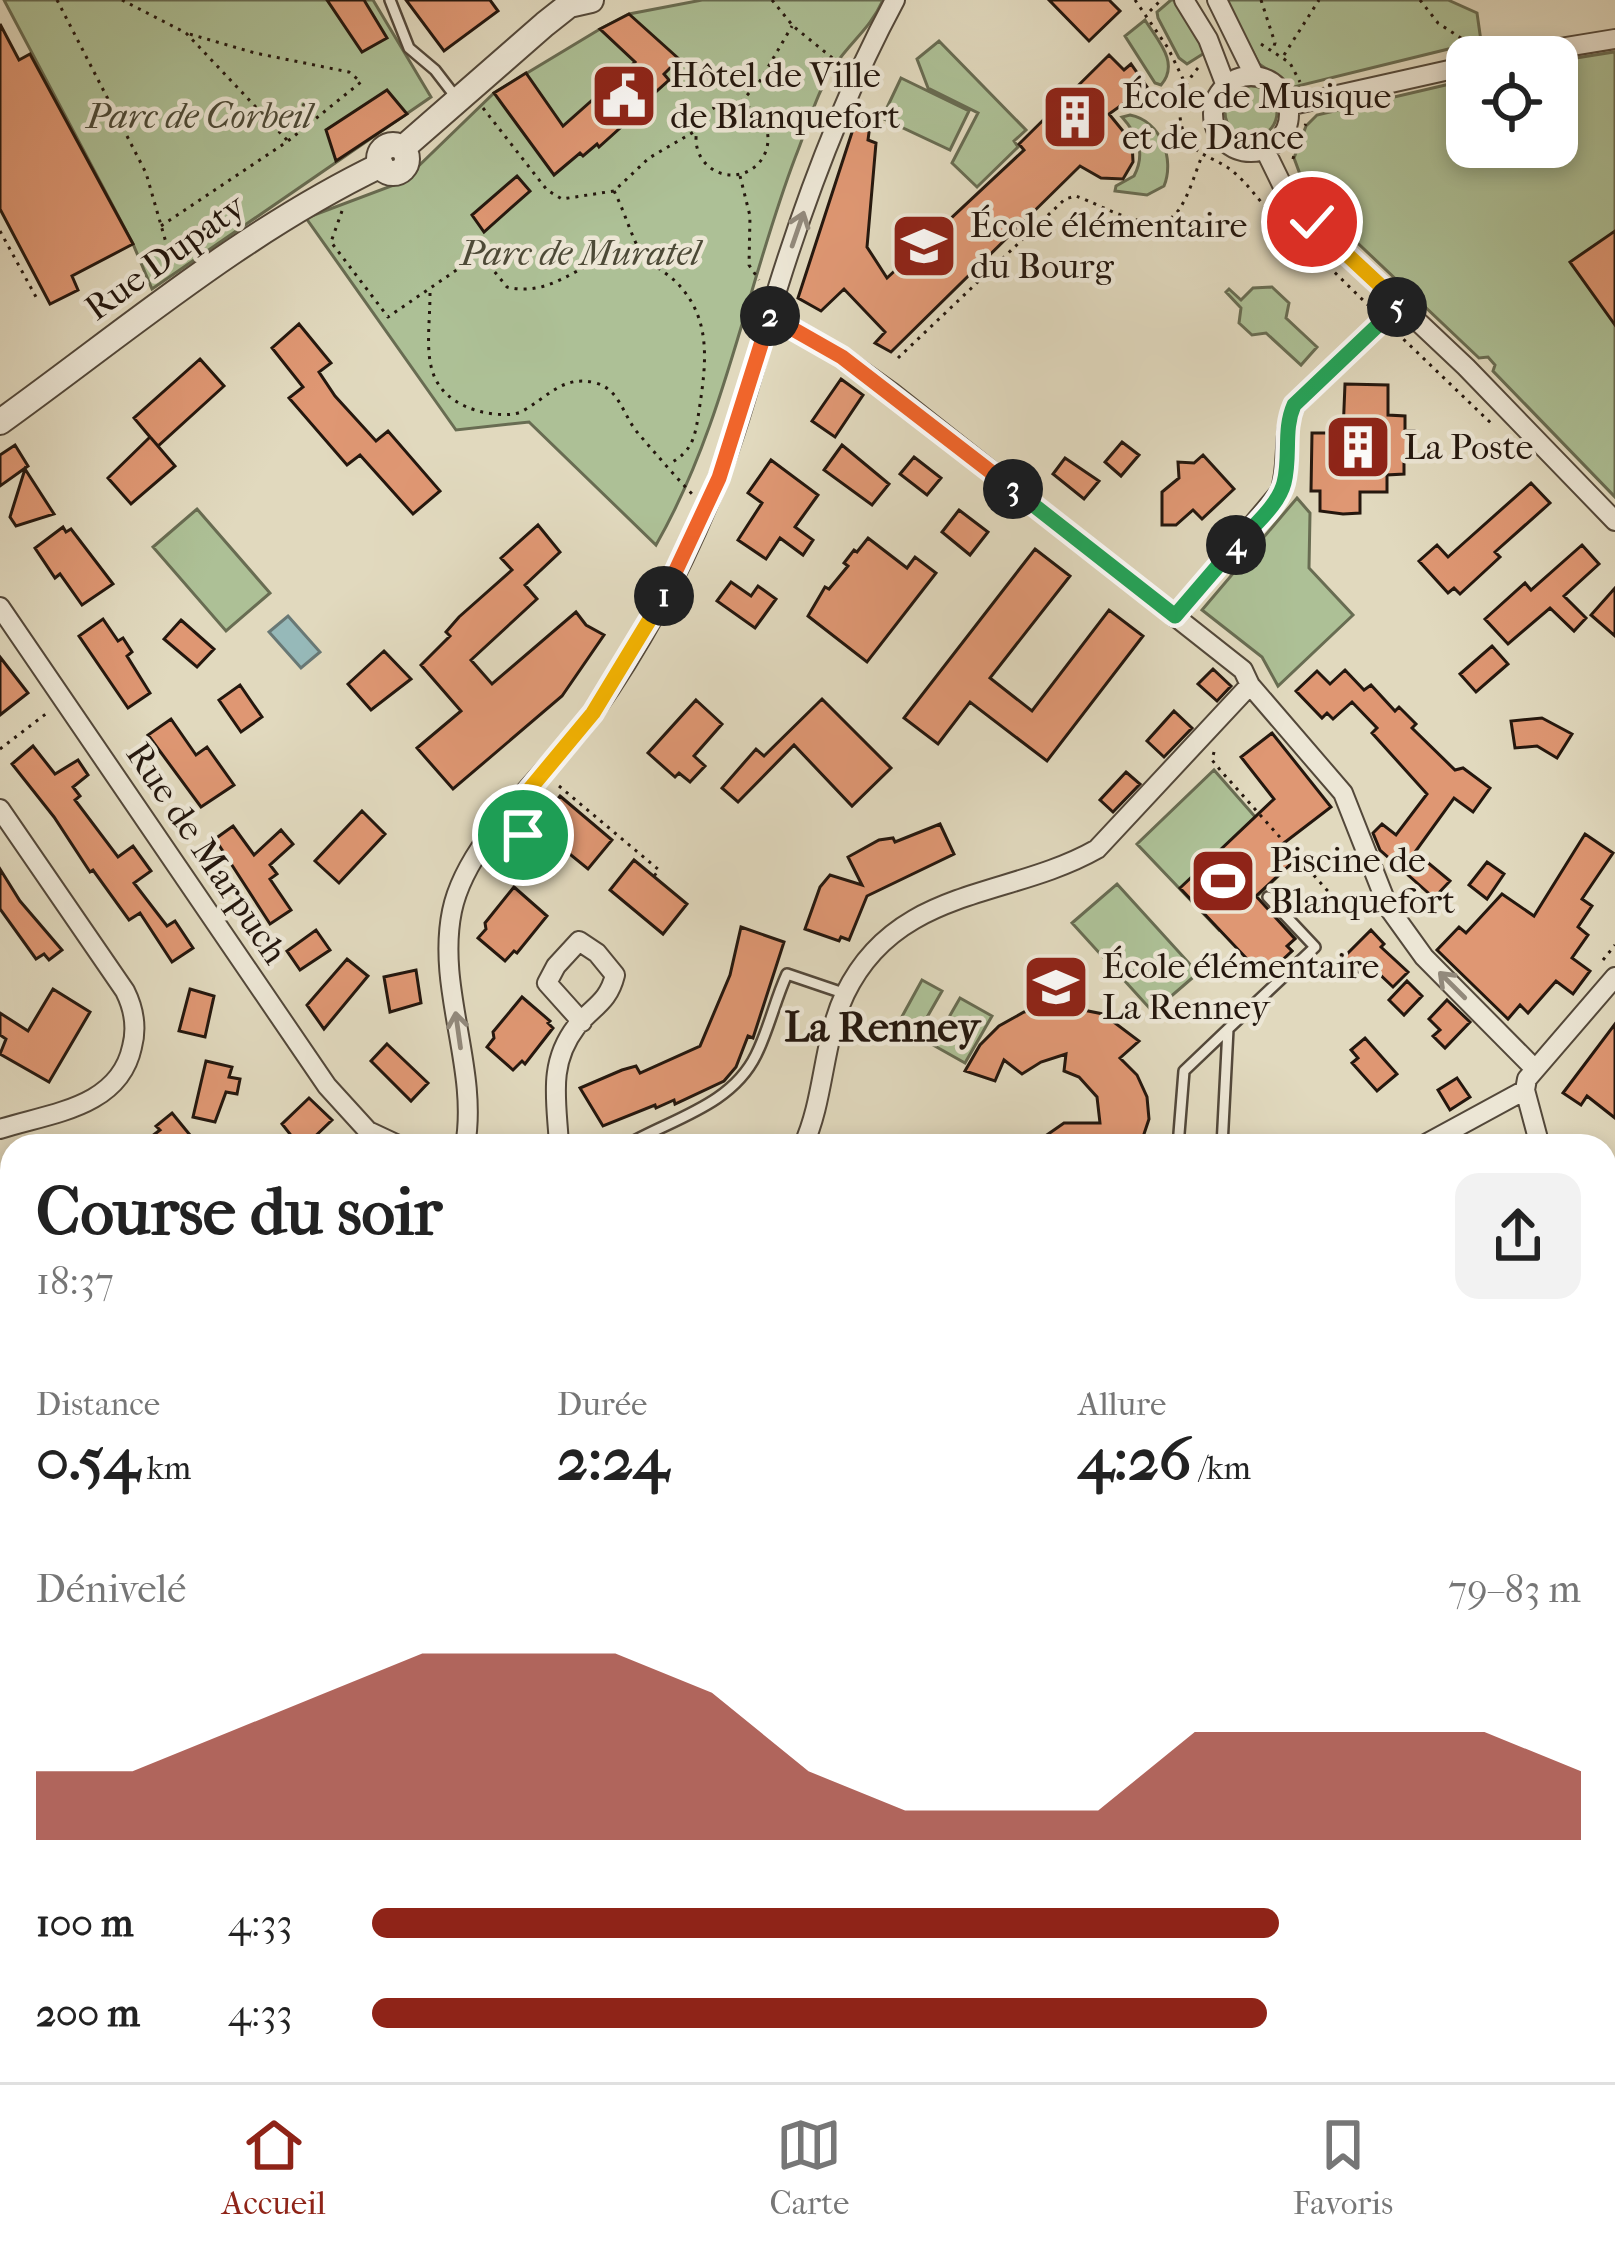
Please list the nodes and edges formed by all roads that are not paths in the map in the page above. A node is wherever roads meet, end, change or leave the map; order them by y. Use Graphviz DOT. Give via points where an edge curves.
graph roads {
  1 [pos="390,0"];
  2 [pos="896,0"];
  3 [pos="1184,0"];
  4 [pos="1217,0"];
  5 [pos="575,2"];
  6 [pos="1615,39"];
  7 [pos="1578,45"];
  8 [pos="1446,71"];
  9 [pos="1254,75"];
  10 [pos="1226,86"];
  11 [pos="468,101"];
  12 [pos="1298,104"];
  13 [pos="1265,150"];
  14 [pos="1400,304"];
  15 [pos="770,315"];
  16 [pos="0,422"];
  17 [pos="1615,521"];
  18 [pos="0,607"];
  19 [pos="1175,616"];
  20 [pos="1250,685"];
  21 [pos="0,809"];
  22 [pos="504,820"];
  23 [pos="543,833"];
  24 [pos="1268,897"];
  25 [pos="1615,977"];
  26 [pos="845,994"];
  27 [pos="582,1022"];
  28 [pos="1228,1029"];
  29 [pos="1534,1068"];
  30 [pos="1525,1090"];
  31 [pos="0,1129"];
  32 [pos="361,1134"];
  33 [pos="467,1134"];
  34 [pos="558,1134"];
  35 [pos="650,1134"];
  36 [pos="807,1134"];
  37 [pos="1179,1134"];
  38 [pos="1223,1134"];
  39 [pos="1444,1134"];
  40 [pos="1537,1134"];
  1 -- 11 [label="lane" via="409,48"];
  15 -- 2 [label="street, one-way" via="814,181"];
  3 -- 10 [label="street"];
  4 -- 9 [label="street"];
  5 -- 11 [label="street, Rue Dupaty"];
  6 -- 7 [label="street"];
  8 -- 12 [label="street"];
  9 -- 10 [label="street"];
  9 -- 12 [label="street"];
  10 -- 13 [label="street" via="1212,114 1219,136 1240,152"];
  11 -- 16 [label="street, Rue Dupaty" via="403,148 384,148 380,165 247,239"];
  12 -- 13 [label="street"];
  13 -- 14 [label="street" via="1290,201"];
  14 -- 17 [label="street"];
  14 -- 19 [label="street" via="1294,405 1280,492"];
  15 -- 19 [label="street" via="891,392"];
  15 -- 22 [label="street" via="719,478 671,584 593,713"];
  18 -- 32 [label="street, Rue de Marpuch"];
  19 -- 20 [label="street" via="1243,670"];
  20 -- 26 [label="street" via="1097,849 918,916"];
  29 -- 20 [label="street, one-way" via="1424,957 1381,890 1343,793"];
  21 -- 31 [label="street" via="125,991 134,1038 121,1076 102,1096"];
  22 -- 23 [label="lane" via="530,840"];
  33 -- 22 [label="street, one-way" via="448,958 452,908 472,862"];
  24 -- 28 [label="lane" via="1315,946"];
  25 -- 29 [label="street"];
  26 -- 35 [label="lane" via="787,974 742,1079"];
  26 -- 36 [label="street"];
  27 -- 34 [label="street" via="555,1070"];
  28 -- 37 [label="lane" via="1184,1071"];
  28 -- 38 [label="lane"];
  29 -- 30 [label="street"];
  30 -- 39 [label="street"];
  30 -- 40 [label="street"];
}
